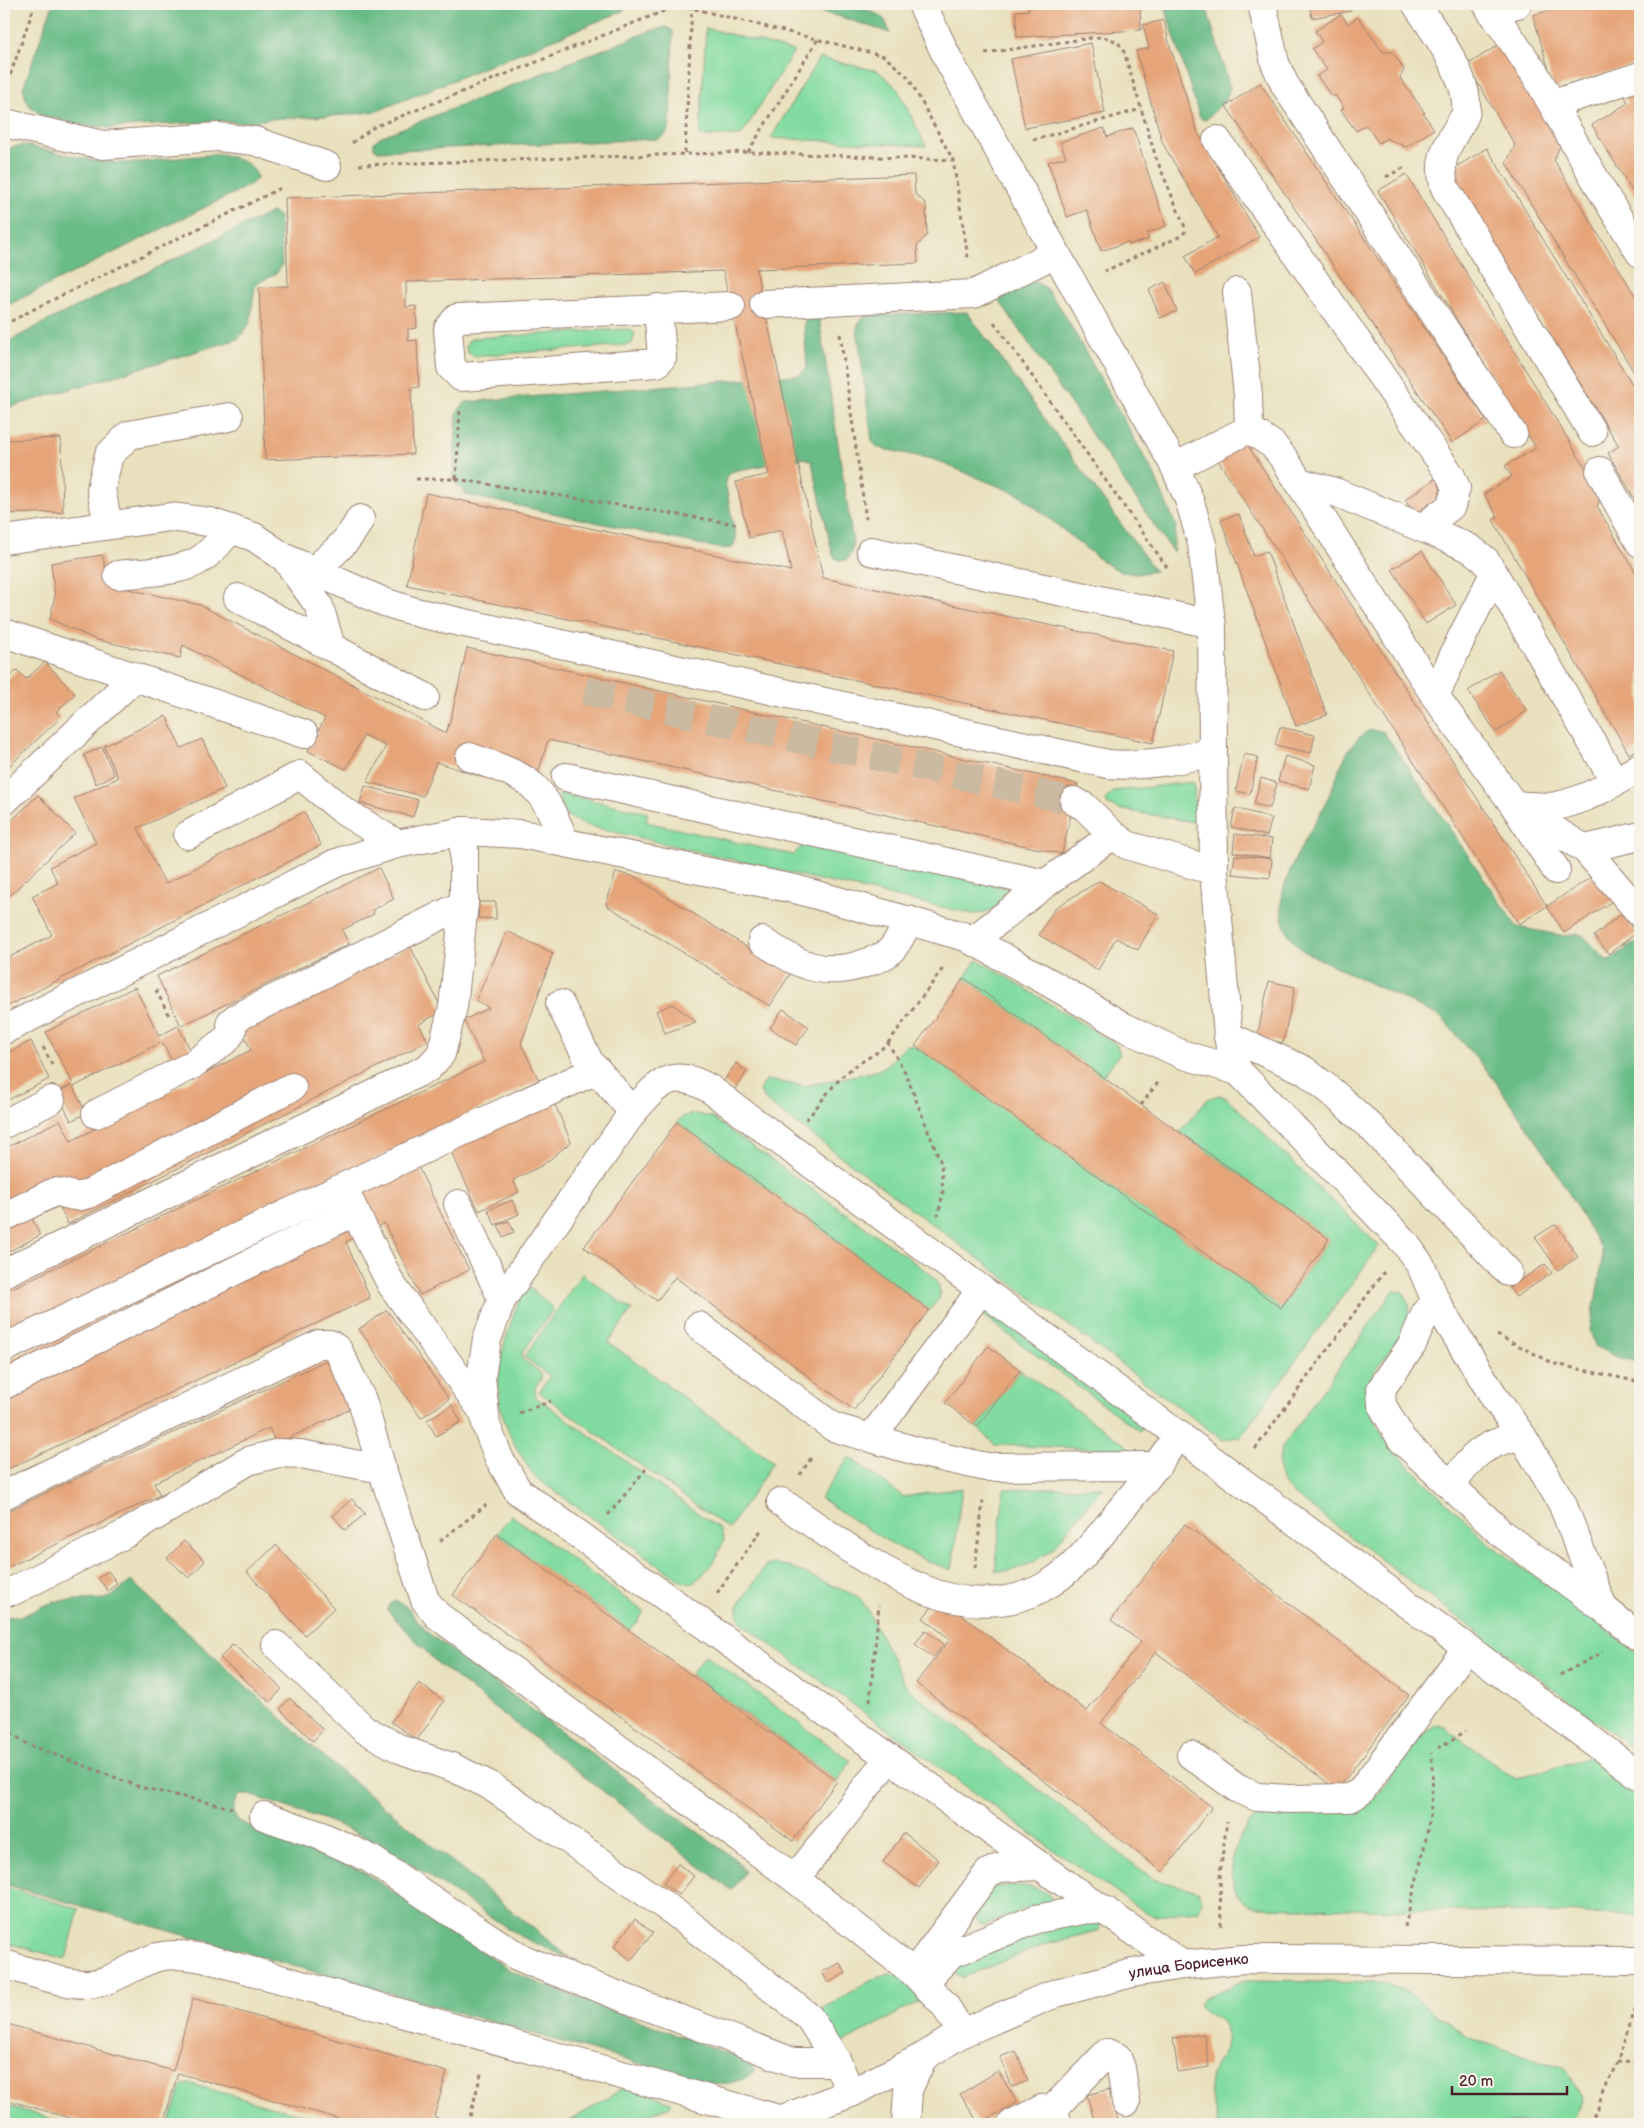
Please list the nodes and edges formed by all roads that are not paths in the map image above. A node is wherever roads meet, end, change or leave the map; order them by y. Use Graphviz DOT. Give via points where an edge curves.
graph roads {
  1 [pos="922,4"];
  2 [pos="1262,4"];
  3 [pos="1416,4"];
  4 [pos="1498,6"];
  5 [pos="1640,76"];
  6 [pos="1553,104"];
  7 [pos="4,123"];
  8 [pos="1217,140"];
  9 [pos="327,166"];
  10 [pos="1056,253"];
  11 [pos="1640,253"];
  12 [pos="1237,292"];
  13 [pos="764,304"];
  14 [pos="731,306"];
  15 [pos="658,308"];
  16 [pos="229,417"];
  17 [pos="1249,429"];
  18 [pos="1592,432"];
  19 [pos="1513,434"];
  20 [pos="1176,467"];
  21 [pos="1600,471"];
  22 [pos="1299,482"];
  23 [pos="360,519"];
  24 [pos="108,526"];
  25 [pos="1422,528"];
  26 [pos="231,529"];
  27 [pos="4,540"];
  28 [pos="1640,543"];
  29 [pos="871,551"];
  30 [pos="286,558"];
  31 [pos="314,570"];
  32 [pos="1494,574"];
  33 [pos="118,575"];
  34 [pos="238,598"];
  35 [pos="1212,624"];
  36 [pos="4,633"];
  37 [pos="331,647"];
  38 [pos="135,677"];
  39 [pos="1435,696"];
  40 [pos="425,697"];
  41 [pos="304,734"];
  42 [pos="1212,752"];
  43 [pos="470,757"];
  44 [pos="1640,767"];
  45 [pos="566,777"];
  46 [pos="1615,782"];
  47 [pos="1074,801"];
  48 [pos="4,802"];
  49 [pos="1514,805"];
  50 [pos="464,831"];
  51 [pos="188,835"];
  52 [pos="1112,835"];
  53 [pos="1640,836"];
  54 [pos="565,842"];
  55 [pos="397,844"];
  56 [pos="1585,849"];
  57 [pos="1556,870"];
  58 [pos="1214,871"];
  59 [pos="1045,884"];
  60 [pos="464,904"];
  61 [pos="1640,913"];
  62 [pos="909,920"];
  63 [pos="969,939"];
  64 [pos="762,941"];
  65 [pos="560,1004"];
  66 [pos="4,1030"];
  67 [pos="1228,1036"];
  68 [pos="597,1070"];
  69 [pos="1238,1071"];
  70 [pos="292,1087"];
  71 [pos="51,1100"];
  72 [pos="632,1112"];
  73 [pos="96,1114"];
  74 [pos="4,1124"];
  75 [pos="348,1200"];
  76 [pos="458,1204"];
  77 [pos="4,1218"];
  78 [pos="1508,1272"];
  79 [pos="4,1274"];
  80 [pos="982,1290"];
  81 [pos="502,1299"];
  82 [pos="1438,1306"];
  83 [pos="699,1326"];
  84 [pos="4,1348"];
  85 [pos="4,1385"];
  86 [pos="484,1413"];
  87 [pos="1179,1436"];
  88 [pos="1522,1436"];
  89 [pos="871,1438"];
  90 [pos="1157,1466"];
  91 [pos="382,1469"];
  92 [pos="1452,1486"];
  93 [pos="4,1495"];
  94 [pos="781,1502"];
  95 [pos="4,1591"];
  96 [pos="1603,1608"];
  97 [pos="1640,1637"];
  98 [pos="276,1645"];
  99 [pos="1467,1648"];
  100 [pos="1191,1755"];
  101 [pos="889,1758"];
  102 [pos="1640,1776"];
  103 [pos="264,1816"];
  104 [pos="1040,1866"];
  105 [pos="795,1879"];
  106 [pos="1106,1911"];
  107 [pos="1640,1961"];
  108 [pos="4,1964"];
  109 [pos="1183,1964"];
  110 [pos="919,1978"];
  111 [pos="962,2033"];
  112 [pos="923,2057"];
  113 [pos="837,2062"];
  114 [pos="851,2093"];
  115 [pos="1126,2102"];
  116 [pos="1054,2118"];
  117 [pos="775,2122"];
  118 [pos="906,2124"];
  119 [pos="1012,2124"];
  1 -- 10 [label="main road" via="948,59"];
  2 -- 19 [label="main road" via="1275,63 1285,85"];
  3 -- 18 [label="main road" via="1452,60 1465,96 1466,112 1440,166 1445,188"];
  4 -- 6 [label="main road"];
  5 -- 6 [label="main road"];
  6 -- 11 [label="main road"];
  7 -- 9 [label="main road" via="103,145 218,137 255,141"];
  8 -- 25 [label="main road" via="1452,476 1456,488 1451,506"];
  10 -- 13 [label="main road" via="974,294"];
  10 -- 20 [label="main road"];
  12 -- 17 [label="main road"];
  14 -- 15 [label="main road"];
  15 -- 15 [label="main road" via="457,318 448,329 451,367 461,377 657,363 662,357"];
  16 -- 24 [label="main road" via="129,435 109,455 103,480 101,489"];
  17 -- 20 [label="main road"];
  17 -- 22 [label="main road" via="1273,445"];
  20 -- 35 [label="main road" via="1202,544"];
  21 -- 28 [label="main road"];
  22 -- 25 [label="main road" via="1335,492"];
  22 -- 39 [label="main road"];
  23 -- 31 [label="main road" via="347,541"];
  24 -- 26 [label="main road" via="170,517 210,522"];
  24 -- 27 [label="main road"];
  25 -- 32 [label="main road" via="1471,549 1485,560"];
  26 -- 30 [label="main road" via="254,537"];
  26 -- 33 [label="main road" via="194,564"];
  29 -- 35 [label="main road"];
  30 -- 31 [label="main road"];
  30 -- 37 [label="main road" via="319,606"];
  31 -- 42 [label="main road" via="384,602 419,613 1108,764 1152,764"];
  32 -- 39 [label="main road"];
  32 -- 46 [label="main road"];
  34 -- 37 [label="main road"];
  35 -- 42 [label="main road"];
  36 -- 38 [label="main road"];
  37 -- 40 [label="main road"];
  38 -- 41 [label="main road"];
  38 -- 48 [label="main road"];
  39 -- 49 [label="main road"];
  42 -- 58 [label="main road"];
  43 -- 54 [label="main road" via="534,787"];
  44 -- 46 [label="main road"];
  45 -- 59 [label="main road"];
  46 -- 49 [label="main road" via="1581,799 1555,806"];
  47 -- 52 [label="main road" via="1094,814"];
  49 -- 56 [label="main road"];
  49 -- 57 [label="main road"];
  50 -- 54 [label="main road" via="520,834"];
  50 -- 55 [label="main road"];
  50 -- 60 [label="main road"];
  51 -- 55 [label="main road" via="300,775 345,812"];
  52 -- 58 [label="main road" via="1127,845"];
  52 -- 59 [label="main road"];
  53 -- 56 [label="main road"];
  54 -- 62 [label="main road" via="799,890"];
  55 -- 66 [label="main road" via="336,862"];
  56 -- 61 [label="main road"];
  58 -- 67 [label="main road"];
  59 -- 63 [label="main road"];
  60 -- 73 [label="main road" via="236,1018 231,1022 232,1032 228,1039 192,1065"];
  60 -- 79 [label="main road" via="453,1007 441,1054 428,1068"];
  62 -- 63 [label="main road"];
  62 -- 64 [label="main road" via="886,955 852,967 830,970 806,966"];
  63 -- 69 [label="main road" via="1124,1027 1180,1054"];
  65 -- 68 [label="main road" via="591,1065"];
  67 -- 69 [label="main road"];
  67 -- 78 [label="main road" via="1304,1070 1332,1092 1373,1129"];
  68 -- 72 [label="main road"];
  68 -- 75 [label="main road" via="445,1138"];
  69 -- 82 [label="main road" via="1404,1243 1421,1266"];
  70 -- 77 [label="main road" via="88,1194 72,1197 54,1192"];
  71 -- 74 [label="main road"];
  72 -- 80 [label="main road" via="661,1083 675,1078 694,1079"];
  72 -- 81 [label="main road"];
  75 -- 84 [label="main road"];
  75 -- 85 [label="main road"];
  75 -- 86 [label="main road" via="391,1284"];
  76 -- 81 [label="main road"];
  80 -- 87 [label="main road"];
  80 -- 89 [label="main road"];
  81 -- 86 [label="main road" via="487,1340 481,1377"];
  82 -- 88 [label="main road" via="1494,1398"];
  82 -- 92 [label="main road" via="1426,1312 1412,1345 1384,1382 1381,1397 1382,1405 1402,1440"];
  83 -- 89 [label="main road" via="833,1427"];
  86 -- 101 [label="main road" via="499,1458 518,1491"];
  87 -- 90 [label="main road"];
  87 -- 99 [label="main road"];
  88 -- 92 [label="main road" via="1480,1450 1468,1460"];
  88 -- 96 [label="main road" via="1562,1503"];
  89 -- 90 [label="main road" via="986,1467"];
  90 -- 94 [label="main road" via="1097,1540 1069,1568 1040,1589 1010,1600 971,1603 922,1589 883,1569"];
  91 -- 93 [label="main road" via="362,1400 338,1350 330,1344 319,1344"];
  91 -- 95 [label="main road" via="300,1454 279,1453 248,1461 125,1534 13,1591"];
  91 -- 105 [label="main road" via="425,1600 437,1615"];
  92 -- 96 [label="main road" via="1501,1533"];
  96 -- 97 [label="main road"];
  98 -- 113 [label="main road" via="364,1729 400,1749 454,1768 489,1785 674,1912 809,2017"];
  99 -- 100 [label="main road" via="1360,1792 1349,1798 1257,1797 1238,1789"];
  99 -- 102 [label="main road"];
  101 -- 104 [label="main road"];
  101 -- 105 [label="main road"];
  103 -- 113 [label="main road" via="319,1835 370,1858 516,1956 533,1964 793,2062"];
  104 -- 106 [label="main road"];
  104 -- 110 [label="main road" via="999,1868 988,1873"];
  105 -- 110 [label="main road"];
  106 -- 109 [label="main road"];
  106 -- 110 [label="main road" via="1088,1909 1036,1919 951,1954"];
  107 -- 109 [label="main road, улица Борисенко" via="1243,1959"];
  108 -- 117 [label="main road" via="87,1984 120,1976 157,1957 185,1954 490,2038"];
  109 -- 111 [label="main road, улица Борисенко" via="1132,1973 1056,1993"];
  110 -- 111 [label="main road" via="944,2004"];
  111 -- 112 [label="main road, улица Борисенко"];
  112 -- 114 [label="main road, улица Борисенко"];
  112 -- 118 [label="main road" via="908,2090"];
  113 -- 114 [label="main road"];
  114 -- 117 [label="main road, улица Борисенко"];
  115 -- 116 [label="main road" via="1117,2057 1107,2053"];
  116 -- 119 [label="main road" via="1042,2109"];
}
